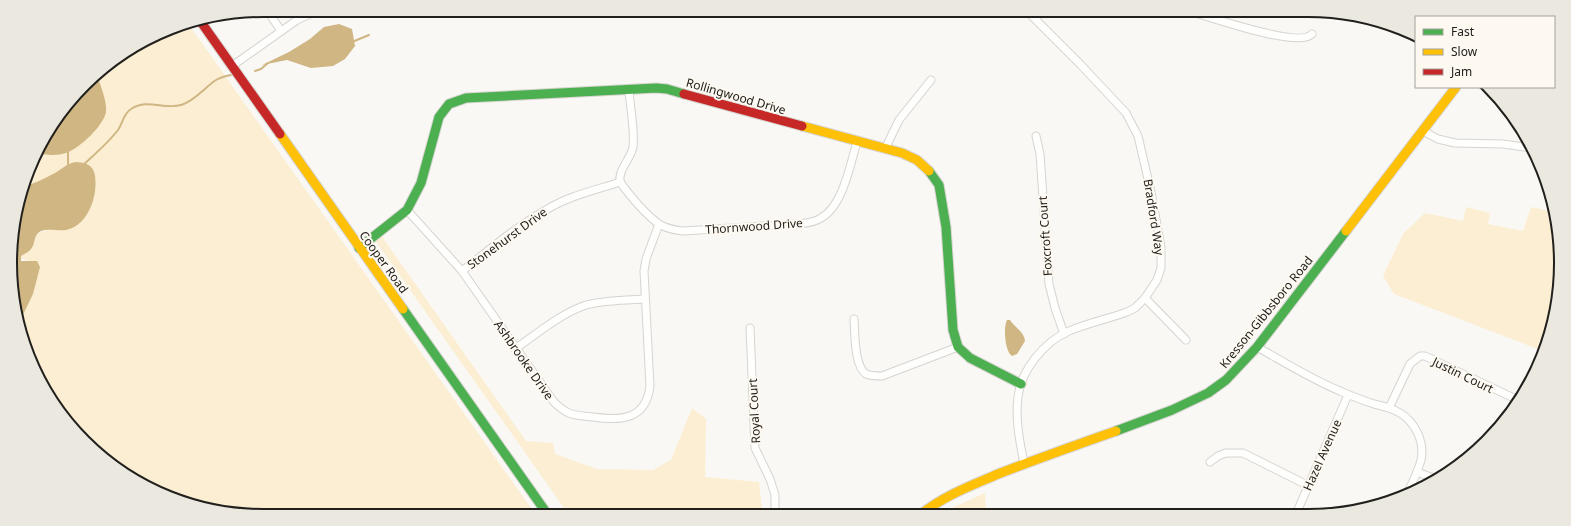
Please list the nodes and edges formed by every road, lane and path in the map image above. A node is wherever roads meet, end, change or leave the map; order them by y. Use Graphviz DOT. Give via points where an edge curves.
graph roads {
  1 [pos="272,17"];
  2 [pos="304,17"];
  3 [pos="1209,17"];
  4 [pos="1036,19"];
  5 [pos="203,24"];
  6 [pos="282,31"];
  7 [pos="1312,34"];
  8 [pos="232,66"];
  9 [pos="932,80"];
  10 [pos="1455,88"];
  11 [pos="629,90"];
  12 [pos="1423,131"];
  13 [pos="1036,136"];
  14 [pos="857,142"];
  15 [pos="1525,147"];
  16 [pos="885,149"];
  17 [pos="620,182"];
  18 [pos="407,210"];
  19 [pos="659,224"];
  20 [pos="359,248"];
  21 [pos="462,271"];
  22 [pos="1145,298"];
  23 [pos="645,299"];
  24 [pos="854,319"];
  25 [pos="750,328"];
  26 [pos="1064,334"];
  27 [pos="1186,340"];
  28 [pos="958,347"];
  29 [pos="515,348"];
  30 [pos="1257,348"];
  31 [pos="1021,384"];
  32 [pos="1348,395"];
  33 [pos="1514,398"];
  34 [pos="1389,408"];
  35 [pos="1210,462"];
  36 [pos="1024,464"];
  37 [pos="1417,472"];
  38 [pos="1430,477"];
  39 [pos="1309,486"];
  40 [pos="1410,487"];
  41 [pos="544,509"];
  42 [pos="775,509"];
  43 [pos="927,509"];
  44 [pos="1298,509"];
  1 -- 6 [label="street"];
  2 -- 6 [label="street"];
  3 -- 7 [label="street" via="1291,39 1310,37"];
  4 -- 22 [label="street, Bradford Way" via="1126,114 1138,136 1161,247 1161,268 1157,280"];
  5 -- 8 [label="street, Cooper Road"];
  6 -- 8 [label="street"];
  8 -- 20 [label="street, Cooper Road"];
  9 -- 16 [label="street" via="898,120"];
  10 -- 12 [label="street, Kresson-Gibbsboro Road"];
  11 -- 14 [label="street, Rollingwood Drive" via="667,89"];
  11 -- 17 [label="street" via="633,148 621,172"];
  11 -- 18 [label="street, Rollingwood Drive" via="466,98 449,104 439,117 420,183"];
  12 -- 15 [label="street" via="1438,139 1455,143"];
  12 -- 30 [label="street, Kresson-Gibbsboro Road"];
  13 -- 26 [label="street, Foxcroft Court" via="1040,154 1048,284"];
  14 -- 16 [label="street, Rollingwood Drive"];
  14 -- 19 [label="street, Thornwood Drive" via="837,202 820,219 797,224 683,231"];
  16 -- 28 [label="street, Rollingwood Drive" via="917,160 927,168 939,185 946,227 953,330"];
  17 -- 19 [label="street, Thornwood Drive" via="633,199"];
  17 -- 21 [label="street, Stonehurst Drive" via="547,209"];
  18 -- 20 [label="street, Rollingwood Drive"];
  18 -- 21 [label="street, Ashbrooke Drive"];
  19 -- 23 [label="street, Ashbrooke Drive" via="646,259"];
  20 -- 41 [label="street, Cooper Road"];
  21 -- 29 [label="street, Ashbrooke Drive"];
  22 -- 26 [label="street, Bradford Way" via="1127,312"];
  22 -- 27 [label="street"];
  23 -- 29 [label="street" via="599,303 578,309"];
  23 -- 29 [label="street, Ashbrooke Drive" via="649,394 642,407 627,417 613,420 568,414 561,410"];
  24 -- 28 [label="street" via="859,363 866,374 873,376 882,376"];
  25 -- 42 [label="street, Royal Court" via="755,448 770,479 775,495"];
  26 -- 31 [label="street, Bradford Way" via="1035,358"];
  28 -- 31 [label="street" via="970,358"];
  30 -- 32 [label="street"];
  30 -- 36 [label="street, Kresson-Gibbsboro Road" via="1231,376 1208,393 1172,410"];
  31 -- 36 [label="street, Bradford Way" via="1018,418"];
  32 -- 34 [label="street"];
  32 -- 39 [label="street, Hazel Avenue"];
  33 -- 34 [label="street, Justin Court" via="1425,356 1420,356 1410,364"];
  34 -- 37 [label="street" via="1409,420 1419,437 1422,454"];
  35 -- 39 [label="street" via="1226,453 1243,453"];
  36 -- 43 [label="street, Kresson-Gibbsboro Road" via="957,491"];
  37 -- 38 [label="street"];
  37 -- 40 [label="street"];
  39 -- 44 [label="street, Hazel Avenue"];
}
